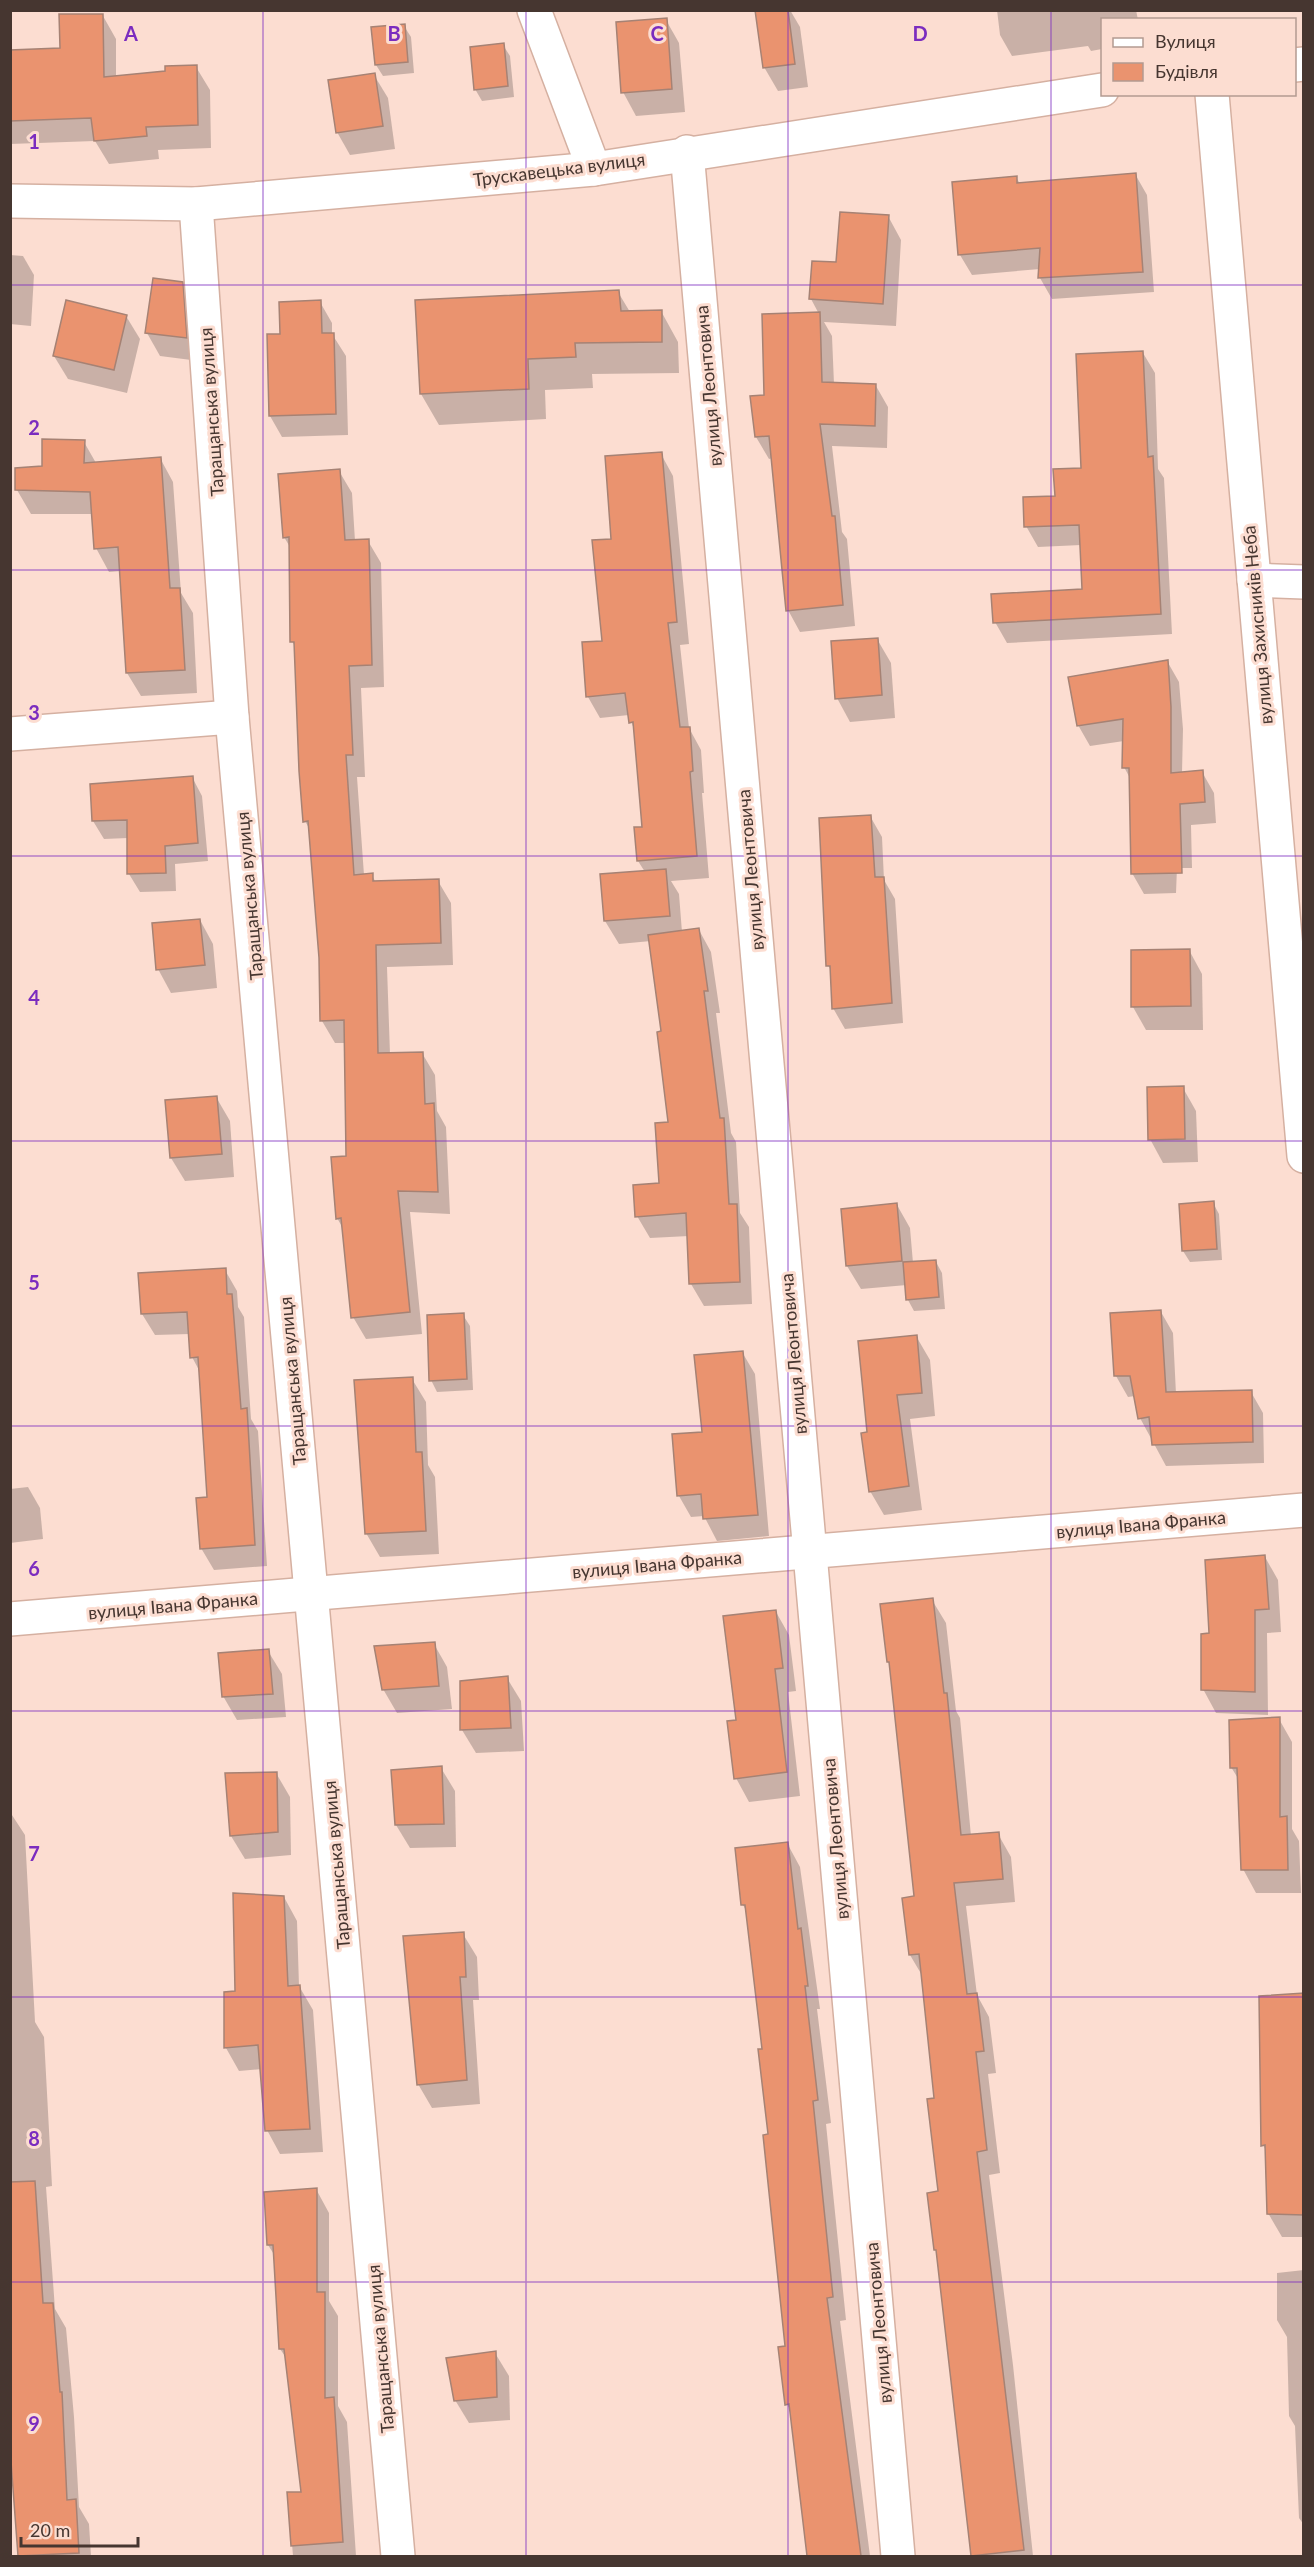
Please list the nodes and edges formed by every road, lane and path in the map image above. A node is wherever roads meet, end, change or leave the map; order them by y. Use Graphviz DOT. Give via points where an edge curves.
graph roads {
  1 [pos="534,10"];
  2 [pos="1101,90"];
  3 [pos="1212,96"];
  4 [pos="687,152"];
  5 [pos="594,169"];
  6 [pos="10,201"];
  7 [pos="196,204"];
  8 [pos="1254,580"];
  9 [pos="1304,582"];
  10 [pos="232,717"];
  11 [pos="10,734"];
  12 [pos="1304,1156"];
  13 [pos="1304,1510"];
  14 [pos="810,1551"];
  15 [pos="312,1593"];
  16 [pos="10,1618"];
  17 [pos="398,2556"];
  18 [pos="898,2556"];
  1 -- 5 [label="street"];
  2 -- 4 [label="street, Трускавецька вулиця"];
  3 -- 8 [label="street, вулиця Захисників Неба"];
  4 -- 5 [label="street, Трускавецька вулиця"];
  4 -- 14 [label="street, вулиця Леонтовича"];
  5 -- 7 [label="street, Трускавецька вулиця"];
  6 -- 7 [label="street, Трускавецька вулиця"];
  7 -- 10 [label="street, Таращанська вулиця"];
  8 -- 9 [label="street"];
  8 -- 12 [label="street, вулиця Захисників Неба"];
  10 -- 11 [label="street"];
  10 -- 15 [label="street, Таращанська вулиця"];
  13 -- 14 [label="street, вулиця Івана Франка"];
  14 -- 15 [label="street, вулиця Івана Франка"];
  14 -- 18 [label="street, вулиця Леонтовича"];
  15 -- 16 [label="street, вулиця Івана Франка"];
  15 -- 17 [label="street, Таращанська вулиця"];
}
